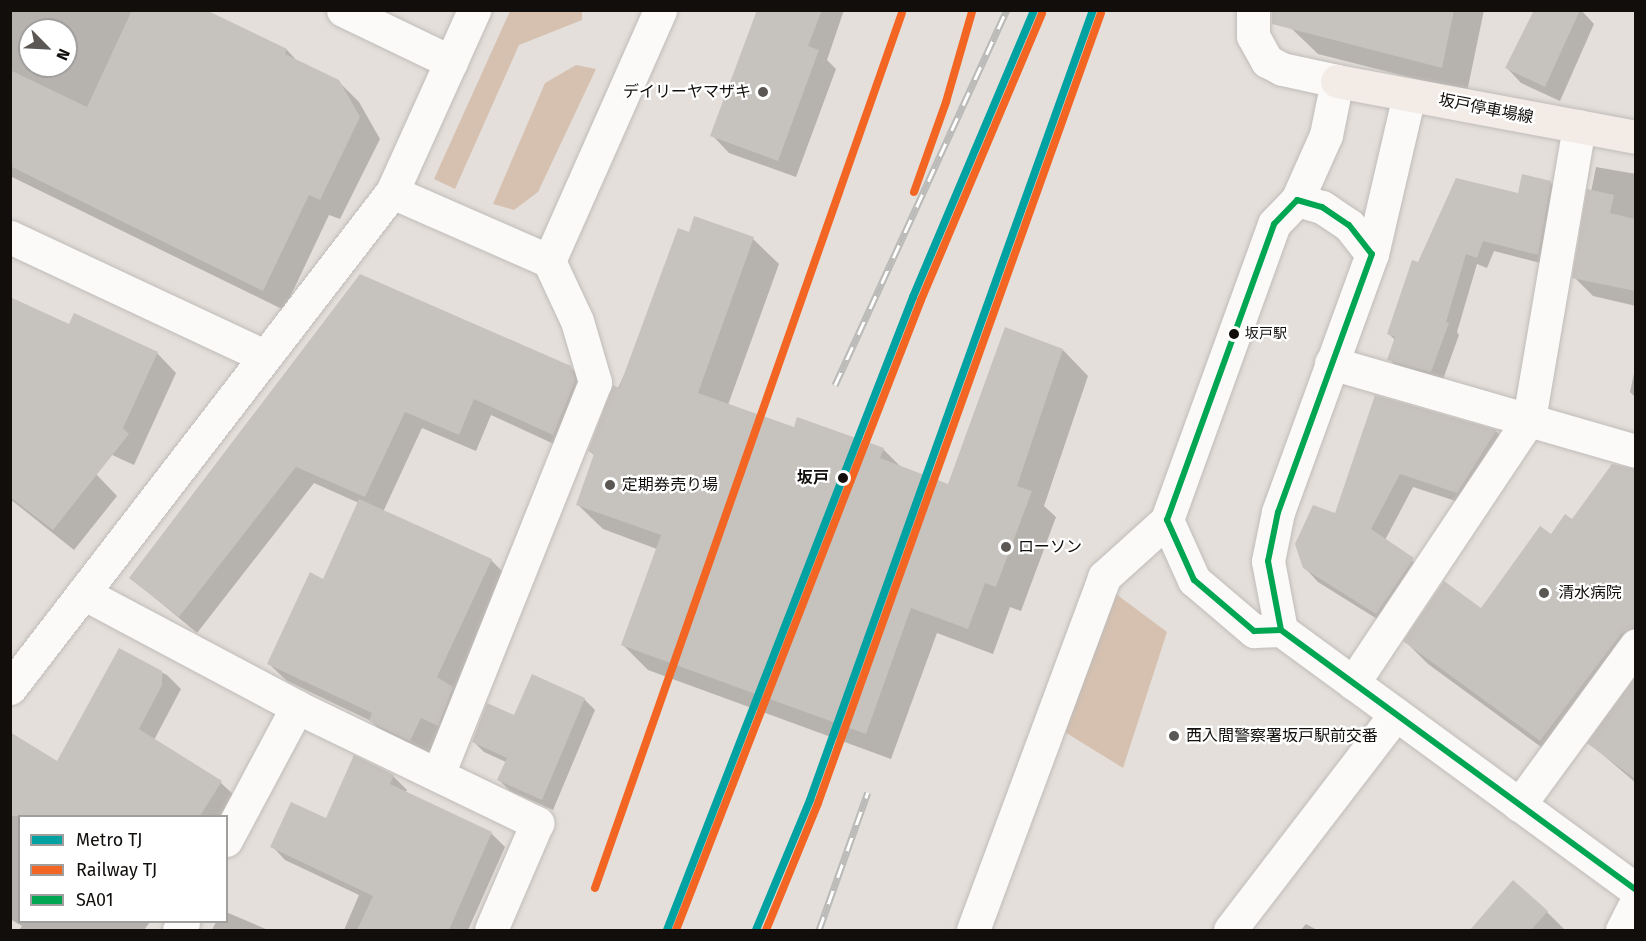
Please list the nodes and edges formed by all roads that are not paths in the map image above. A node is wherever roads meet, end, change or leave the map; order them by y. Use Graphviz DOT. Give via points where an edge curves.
graph roads {
  1 [pos="343,10"];
  2 [pos="474,10"];
  3 [pos="660,10"];
  4 [pos="1253,10"];
  5 [pos="451,63"];
  6 [pos="1337,81"];
  7 [pos="1409,95"];
  8 [pos="1579,126"];
  9 [pos="1635,137"];
  10 [pos="392,192"];
  11 [pos="1298,200"];
  12 [pos="10,237"];
  13 [pos="1372,254"];
  14 [pos="549,261"];
  15 [pos="264,356"];
  16 [pos="1331,363"];
  17 [pos="1529,419"];
  18 [pos="1635,452"];
  19 [pos="1167,520"];
  20 [pos="83,593"];
  21 [pos="1281,630"];
  22 [pos="1635,645"];
  23 [pos="1353,683"];
  24 [pos="10,688"];
  25 [pos="297,706"];
  26 [pos="1396,714"];
  27 [pos="439,774"];
  28 [pos="1519,805"];
  29 [pos="228,836"];
  30 [pos="1635,890"];
  31 [pos="1635,902"];
  32 [pos="491,930"];
  33 [pos="973,930"];
  34 [pos="1230,930"];
  35 [pos="1622,930"];
  1 -- 5 [label="street"];
  2 -- 5 [label="street"];
  3 -- 14 [label="street"];
  4 -- 6 [label="street" via="1253,36 1267,62"];
  5 -- 10 [label="street"];
  6 -- 7 [label="main road, 坂戸停車場線"];
  6 -- 11 [label="street" via="1326,135"];
  7 -- 8 [label="main road, 坂戸停車場線"];
  7 -- 13 [label="street"];
  8 -- 9 [label="main road, 坂戸停車場線"];
  8 -- 17 [label="street"];
  10 -- 14 [label="street"];
  10 -- 15 [label="street"];
  11 -- 13 [label="street" via="1322,207 1349,225"];
  11 -- 19 [label="street" via="1274,224"];
  12 -- 15 [label="street"];
  13 -- 16 [label="street"];
  14 -- 27 [label="street" via="577,321 595,382"];
  15 -- 20 [label="street"];
  16 -- 17 [label="street"];
  16 -- 21 [label="street" via="1278,512 1268,561"];
  17 -- 18 [label="street"];
  17 -- 23 [label="street"];
  19 -- 21 [label="street" via="1194,580 1254,631"];
  19 -- 33 [label="street" via="1104,577"];
  20 -- 24 [label="street"];
  20 -- 25 [label="street"];
  21 -- 23 [label="street"];
  22 -- 28 [label="street"];
  23 -- 26 [label="street"];
  25 -- 27 [label="street"];
  25 -- 29 [label="street"];
  26 -- 28 [label="street"];
  26 -- 34 [label="street"];
  27 -- 32 [label="street" via="537,823"];
  28 -- 30 [label="street"];
  31 -- 35 [label="street"];
}
